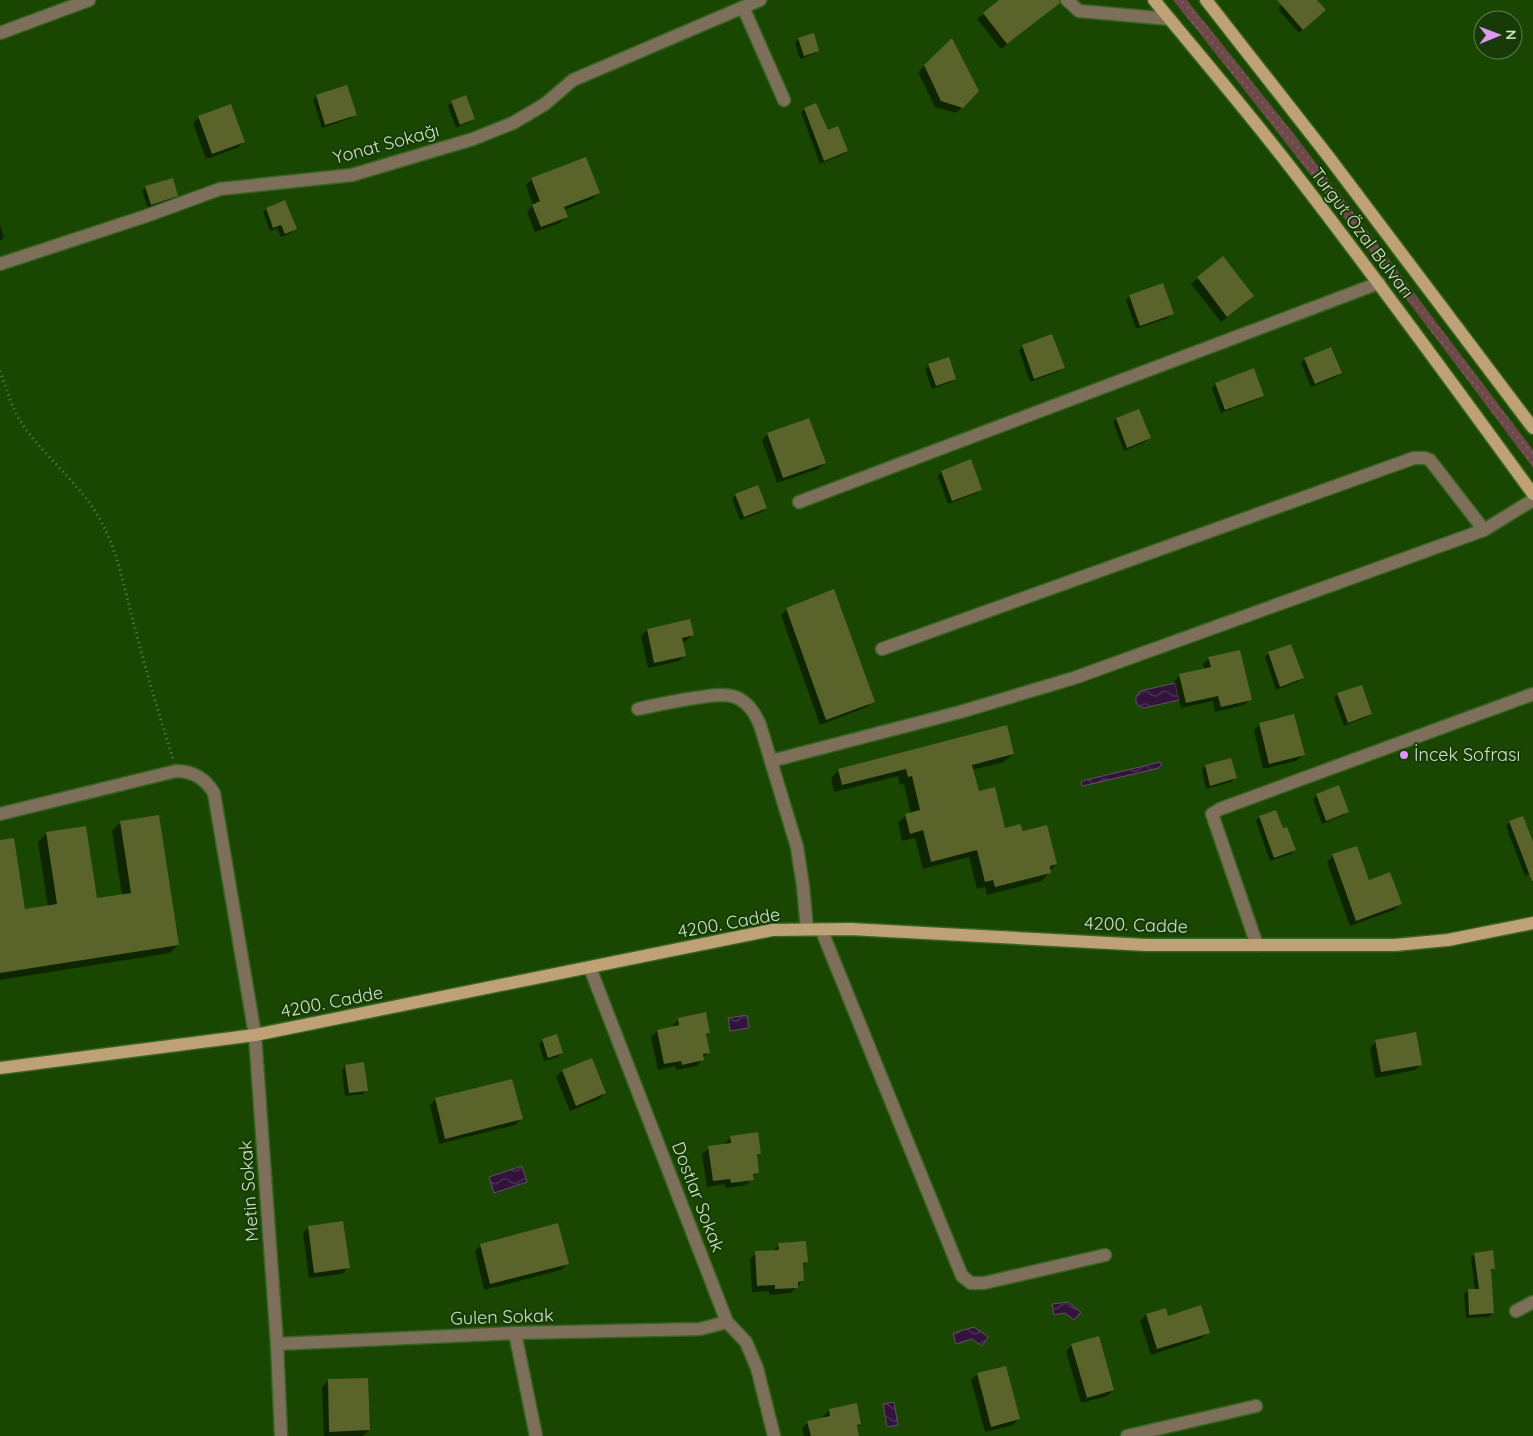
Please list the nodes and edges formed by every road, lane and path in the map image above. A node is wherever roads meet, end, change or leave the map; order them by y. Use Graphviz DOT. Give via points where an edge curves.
graph roads {
  1 [pos="89,0"];
  2 [pos="760,0"];
  3 [pos="1067,0"];
  4 [pos="1154,0"];
  5 [pos="1206,0"];
  6 [pos="60,5"];
  7 [pos="744,7"];
  8 [pos="1170,19"];
  9 [pos="0,33"];
  10 [pos="784,100"];
  11 [pos="0,264"];
  12 [pos="1379,283"];
  13 [pos="0,372"];
  14 [pos="1533,428"];
  15 [pos="1533,494"];
  16 [pos="1533,500"];
  17 [pos="799,502"];
  18 [pos="1484,530"];
  19 [pos="882,650"];
  20 [pos="1533,694"];
  21 [pos="638,709"];
  22 [pos="771,761"];
  23 [pos="176,771"];
  24 [pos="0,814"];
  25 [pos="1533,924"];
  26 [pos="806,929"];
  27 [pos="820,929"];
  28 [pos="1257,945"];
  29 [pos="590,968"];
  30 [pos="255,1035"];
  31 [pos="0,1068"];
  32 [pos="1105,1255"];
  33 [pos="1533,1302"];
  34 [pos="1516,1311"];
  35 [pos="727,1322"];
  36 [pos="515,1333"];
  37 [pos="277,1344"];
  38 [pos="1256,1406"];
  39 [pos="281,1436"];
  40 [pos="536,1436"];
  41 [pos="774,1436"];
  42 [pos="1127,1436"];
  1 -- 6 [label="street"];
  2 -- 7 [label="street, Yonat Sokağı"];
  3 -- 8 [label="street" via="1079,11"];
  4 -- 8 [label="main road, Turgut Özal Bulvarı"];
  5 -- 14 [label="main road, Turgut Özal Bulvarı"];
  6 -- 9 [label="street"];
  7 -- 10 [label="street"];
  7 -- 11 [label="street, Yonat Sokağı" via="573,80 545,104 512,123 473,138 352,175 220,189"];
  8 -- 12 [label="main road, Turgut Özal Bulvarı" via="1236,98"];
  12 -- 15 [label="main road, Turgut Özal Bulvarı"];
  12 -- 17 [label="street"];
  13 -- 23 [label="path" via="21,422 79,488 105,528"];
  16 -- 18 [label="street"];
  18 -- 19 [label="street" via="1430,460 1414,458"];
  18 -- 22 [label="street" via="1074,678 960,712"];
  20 -- 28 [label="street" via="1212,814"];
  21 -- 22 [label="street" via="722,694 736,697 756,716"];
  22 -- 26 [label="street" via="797,847"];
  23 -- 24 [label="street"];
  23 -- 30 [label="street, Metin Sokak" via="198,776 214,793"];
  25 -- 28 [label="main road, 4200. Cadde" via="1448,940 1395,945"];
  26 -- 27 [label="main road, 4200. Cadde"];
  26 -- 29 [label="main road, 4200. Cadde" via="772,930"];
  27 -- 28 [label="main road, 4200. Cadde" via="1146,945"];
  27 -- 32 [label="street" via="962,1276 971,1283 984,1283"];
  29 -- 30 [label="main road, 4200. Cadde"];
  29 -- 35 [label="street, Dostlar Sokak"];
  30 -- 31 [label="main road, 4200. Cadde"];
  30 -- 37 [label="street, Metin Sokak"];
  33 -- 34 [label="street"];
  35 -- 36 [label="street, Gulen Sokak" via="700,1329"];
  35 -- 41 [label="street, Dostlar Sokak" via="746,1342"];
  36 -- 37 [label="street, Gulen Sokak"];
  36 -- 40 [label="street"];
  37 -- 39 [label="street, Metin Sokak"];
  38 -- 42 [label="street"];
}
